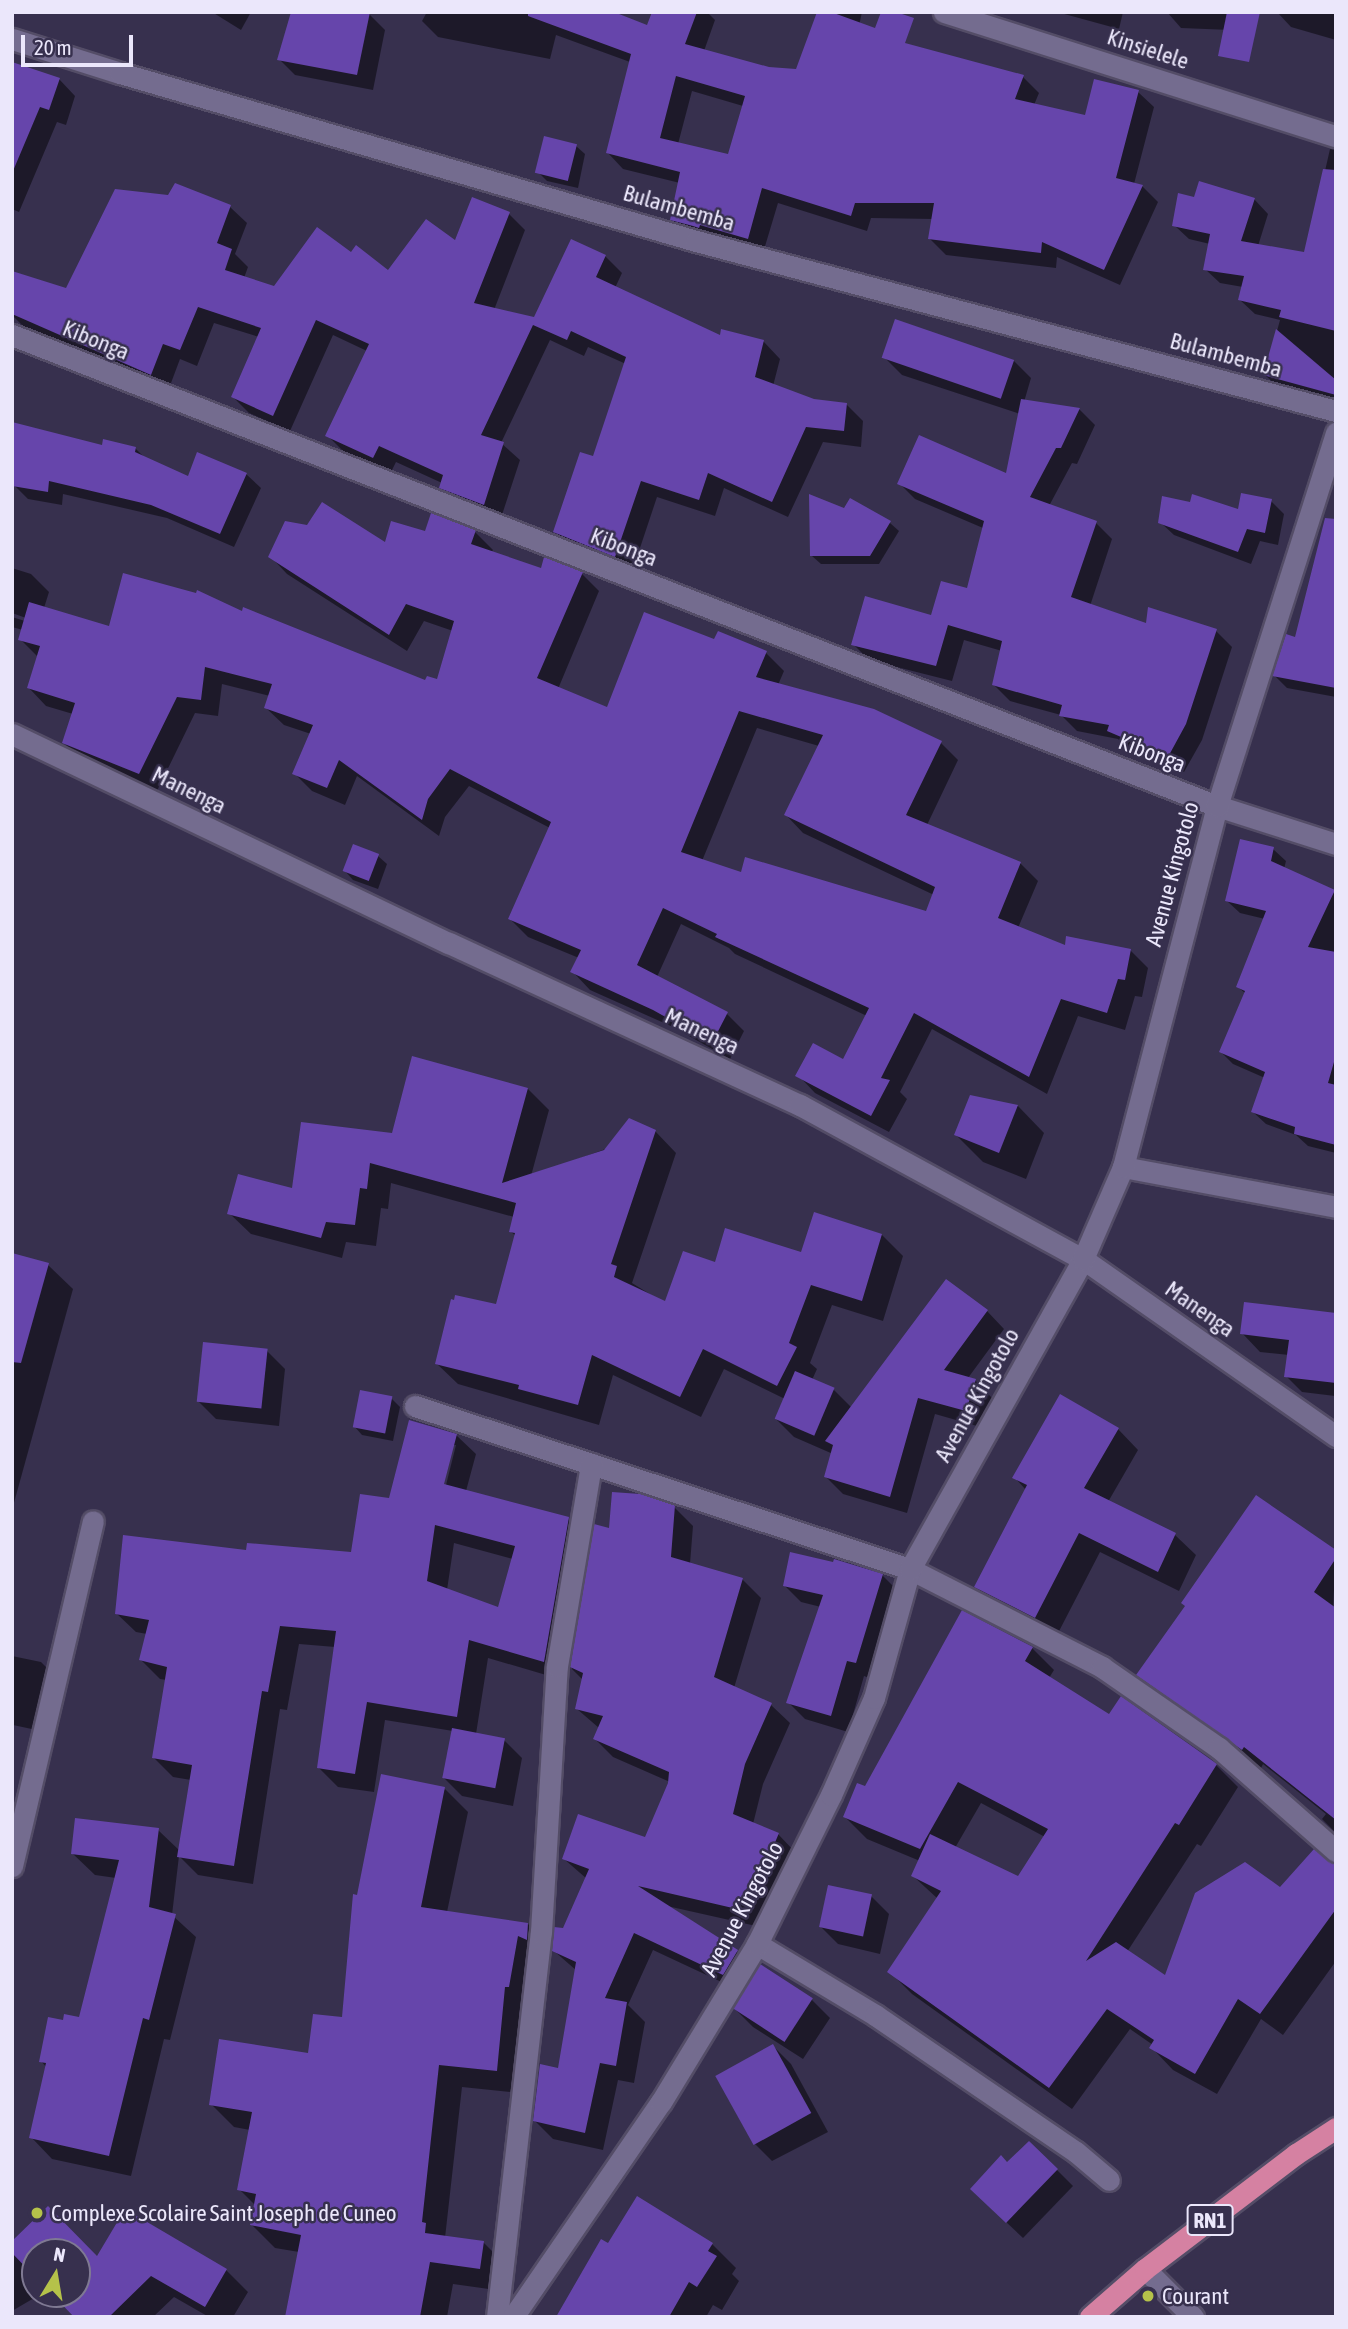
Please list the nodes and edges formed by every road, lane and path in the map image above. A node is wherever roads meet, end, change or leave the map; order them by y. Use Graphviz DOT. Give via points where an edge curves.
graph roads {
  1 [pos="944,12"];
  2 [pos="12,38"];
  3 [pos="1336,136"];
  4 [pos="12,335"];
  5 [pos="1336,411"];
  6 [pos="1336,432"];
  7 [pos="12,734"];
  8 [pos="1217,806"];
  9 [pos="1336,844"];
  10 [pos="1123,1167"];
  11 [pos="1336,1207"];
  12 [pos="1083,1259"];
  13 [pos="415,1406"];
  14 [pos="1336,1436"];
  15 [pos="591,1464"];
  16 [pos="93,1521"];
  17 [pos="910,1569"];
  18 [pos="1336,1851"];
  19 [pos="12,1866"];
  20 [pos="757,1944"];
  21 [pos="1336,2128"];
  22 [pos="1109,2180"];
  23 [pos="1145,2269"];
  24 [pos="498,2317"];
  25 [pos="513,2317"];
  26 [pos="1090,2317"];
  27 [pos="1193,2317"];
  1 -- 3 [label="street, Kinsielele"];
  2 -- 5 [label="street, Bulambemba" via="696,241"];
  4 -- 8 [label="street, Kibonga"];
  6 -- 8 [label="street, Avenue Kingotolo"];
  7 -- 12 [label="street, Manenga" via="800,1105"];
  8 -- 9 [label="street, Kibonga"];
  8 -- 10 [label="street, Avenue Kingotolo"];
  10 -- 11 [label="street"];
  10 -- 12 [label="street, Avenue Kingotolo"];
  12 -- 14 [label="street, Manenga"];
  12 -- 17 [label="street, Avenue Kingotolo"];
  13 -- 15 [label="street"];
  15 -- 17 [label="street"];
  15 -- 24 [label="street" via="557,1666 541,1932"];
  16 -- 19 [label="street"];
  17 -- 18 [label="street" via="1102,1667 1219,1748"];
  17 -- 20 [label="street, Avenue Kingotolo" via="874,1698"];
  20 -- 22 [label="street" via="876,2015 1076,2152"];
  20 -- 25 [label="street, Avenue Kingotolo" via="661,2102"];
  21 -- 23 [label="highway, RN1"];
  23 -- 26 [label="highway, RN1"];
  23 -- 27 [label="street"];
}
